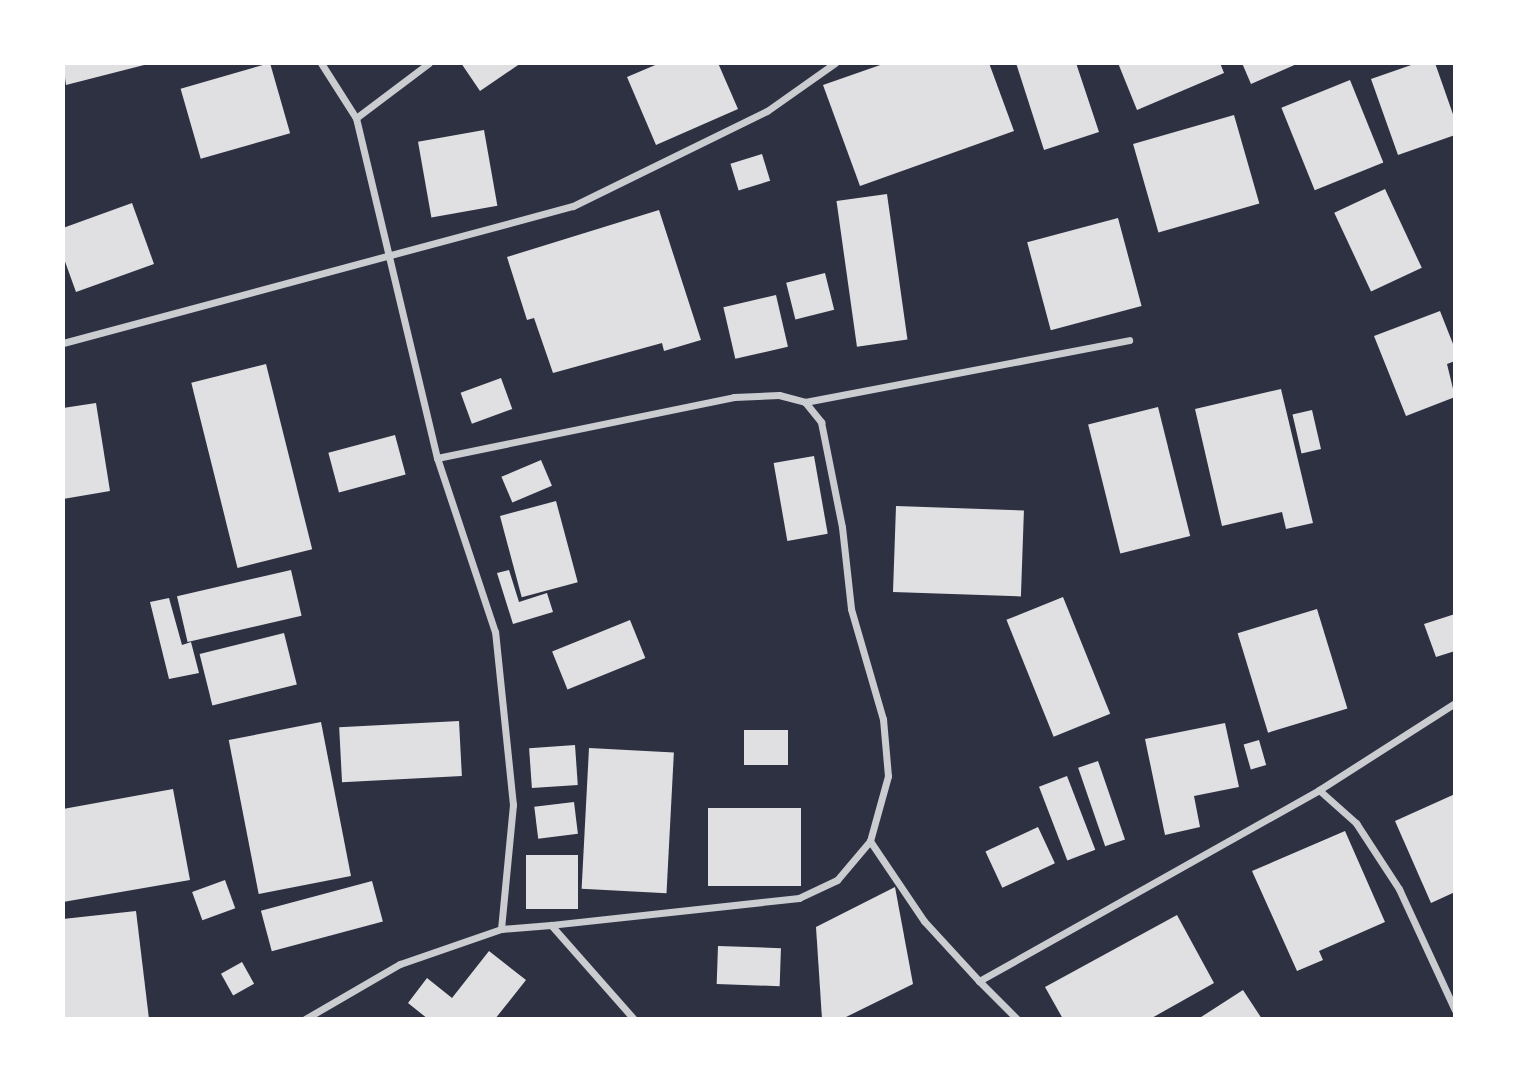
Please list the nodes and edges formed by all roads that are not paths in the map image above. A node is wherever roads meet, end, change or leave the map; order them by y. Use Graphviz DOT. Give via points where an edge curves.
graph roads {
  1 [pos="321,63"];
  2 [pos="429,63"];
  3 [pos="835,63"];
  4 [pos="356,118"];
  5 [pos="389,256"];
  6 [pos="1129,340"];
  7 [pos="63,343"];
  8 [pos="805,401"];
  9 [pos="437,458"];
  10 [pos="1455,703"];
  11 [pos="1319,790"];
  12 [pos="870,841"];
  13 [pos="551,925"];
  14 [pos="501,929"];
  15 [pos="979,981"];
  16 [pos="1455,1010"];
  17 [pos="305,1019"];
  18 [pos="634,1019"];
  19 [pos="1017,1019"];
  1 -- 4 [label="street"];
  2 -- 4 [label="street"];
  3 -- 5 [label="street" via="767,111 573,206"];
  4 -- 5 [label="street"];
  5 -- 7 [label="street"];
  5 -- 9 [label="street"];
  6 -- 8 [label="street"];
  8 -- 9 [label="street" via="779,395 734,397"];
  8 -- 12 [label="street" via="821,422 842,527 851,610 883,719 888,776"];
  9 -- 14 [label="street" via="495,632 513,805"];
  10 -- 11 [label="street"];
  11 -- 15 [label="street"];
  11 -- 16 [label="street" via="1356,823 1399,889"];
  12 -- 13 [label="street" via="837,880 799,898"];
  12 -- 15 [label="street" via="924,921"];
  13 -- 14 [label="street"];
  13 -- 18 [label="street"];
  14 -- 17 [label="street" via="400,964"];
  15 -- 19 [label="street"];
}
